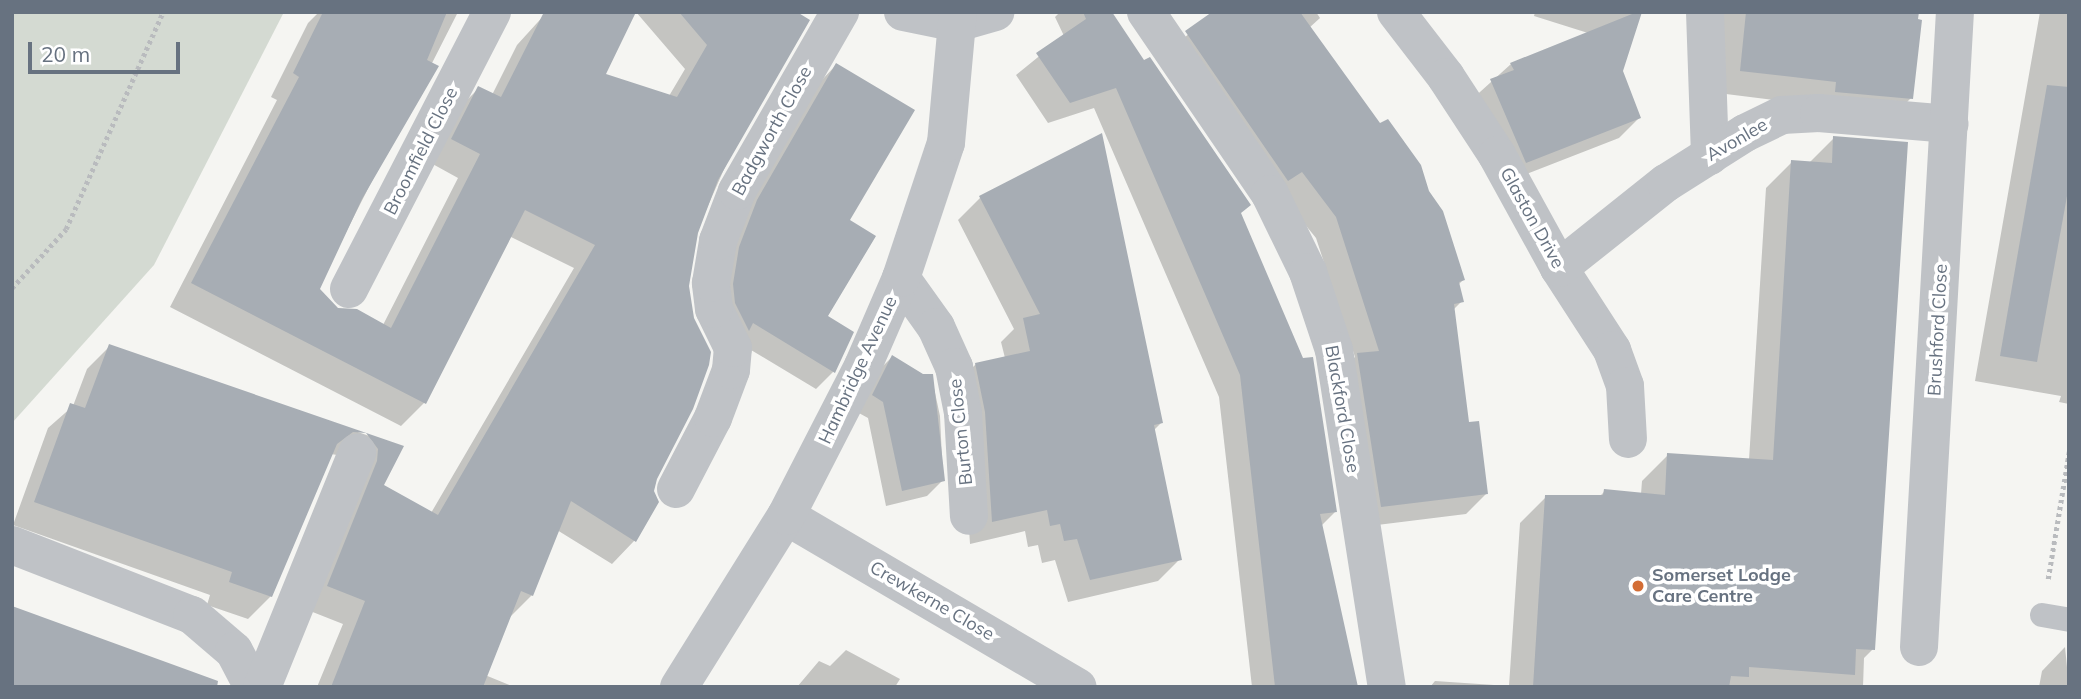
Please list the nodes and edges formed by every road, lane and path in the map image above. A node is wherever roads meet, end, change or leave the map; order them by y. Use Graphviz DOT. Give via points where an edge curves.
graph roads {
  1 [pos="163,12"];
  2 [pos="492,12"];
  3 [pos="840,12"];
  4 [pos="903,12"];
  5 [pos="995,12"];
  6 [pos="1146,12"];
  7 [pos="1396,12"];
  8 [pos="1705,12"];
  9 [pos="1955,12"];
  10 [pos="958,18"];
  11 [pos="1950,124"];
  12 [pos="1710,156"];
  13 [pos="1559,268"];
  14 [pos="901,278"];
  15 [pos="12,288"];
  16 [pos="349,289"];
  17 [pos="1629,439"];
  18 [pos="2069,452"];
  19 [pos="357,453"];
  20 [pos="676,489"];
  21 [pos="786,516"];
  22 [pos="969,516"];
  23 [pos="12,545"];
  24 [pos="2042,615"];
  25 [pos="2069,620"];
  26 [pos="1919,647"];
  27 [pos="253,687"];
  28 [pos="262,687"];
  29 [pos="679,687"];
  30 [pos="1077,687"];
  31 [pos="1387,687"];
  1 -- 15 [label="path" via="66,229"];
  2 -- 16 [label="street, Broomfield Close"];
  3 -- 20 [label="street, Badgworth Close" via="737,191 718,241 711,283 713,309 733,348 731,370 713,418"];
  4 -- 10 [label="street"];
  5 -- 10 [label="street"];
  6 -- 31 [label="street, Blackford Close" via="1270,194 1308,272 1334,350"];
  7 -- 13 [label="street, Glaston Drive" via="1497,155"];
  8 -- 12 [label="street"];
  9 -- 11 [label="street, Brushford Close"];
  10 -- 14 [label="street, Hambridge Avenue" via="946,144"];
  11 -- 12 [label="street, Avonlee" via="1819,113 1782,115"];
  11 -- 26 [label="street, Brushford Close"];
  12 -- 13 [label="street, Avonlee" via="1667,183"];
  13 -- 17 [label="street, Glaston Drive" via="1612,350 1625,386"];
  14 -- 21 [label="street, Hambridge Avenue" via="863,366"];
  14 -- 22 [label="street, Burton Close" via="936,327 954,367 963,413"];
  18 -- 24 [label="path"];
  19 -- 28 [label="street"];
  21 -- 29 [label="street, Hambridge Avenue"];
  21 -- 30 [label="street, Crewkerne Close"];
  23 -- 27 [label="street" via="192,615 234,650"];
  24 -- 25 [label="lane"];
}
